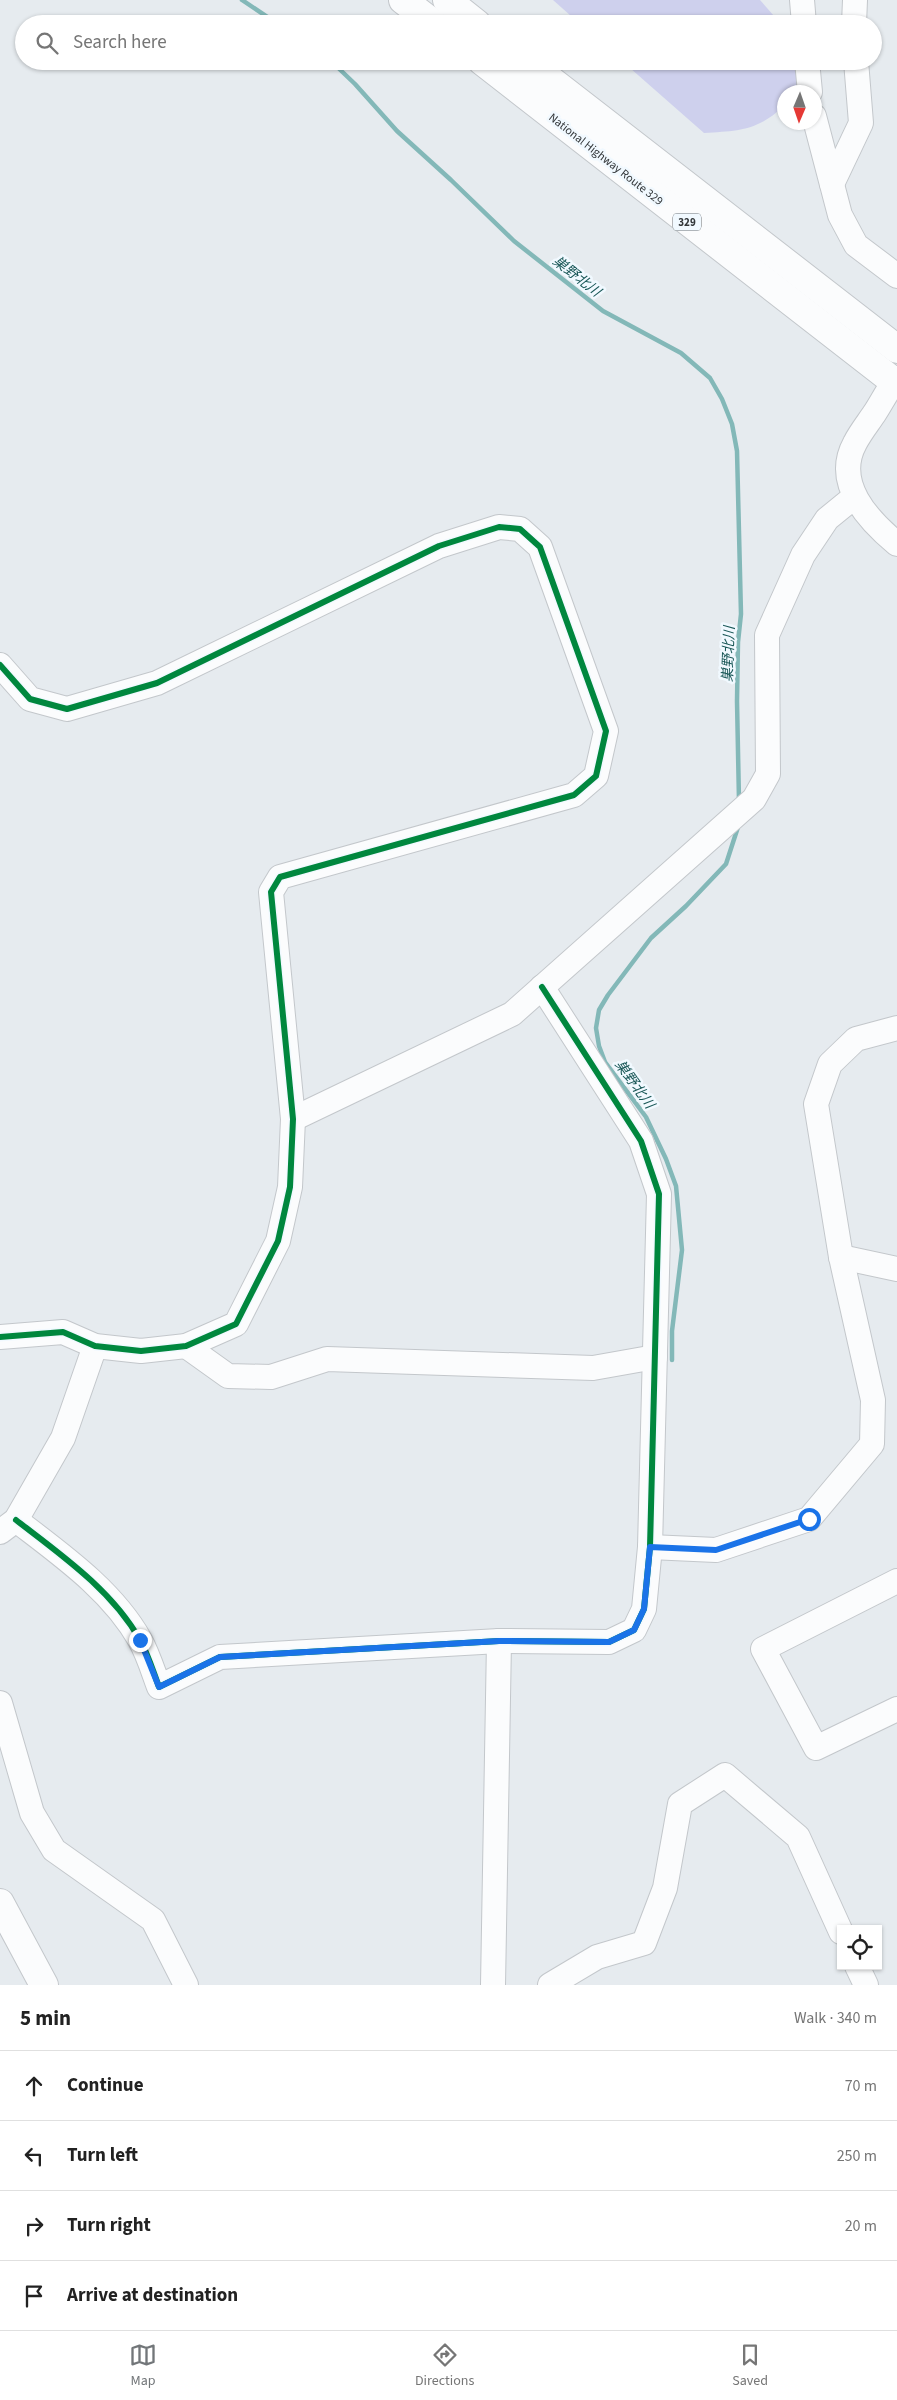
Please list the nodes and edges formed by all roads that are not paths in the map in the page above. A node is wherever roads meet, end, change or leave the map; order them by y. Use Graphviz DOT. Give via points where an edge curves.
graph roads {
  1 [pos="403,0"];
  2 [pos="447,0"];
  3 [pos="802,0"];
  4 [pos="855,0"];
  5 [pos="422,15"];
  6 [pos="466,15"];
  7 [pos="803,15"];
  8 [pos="854,15"];
  9 [pos="494,70"];
  10 [pos="538,70"];
  11 [pos="808,70"];
  12 [pos="857,70"];
  13 [pos="809,85"];
  14 [pos="818,130"];
  15 [pos="832,184"];
  16 [pos="897,276"];
  17 [pos="897,349"];
  18 [pos="896,381"];
  19 [pos="854,497"];
  20 [pos="897,544"];
  21 [pos="0,665"];
  22 [pos="542,987"];
  23 [pos="897,1028"];
  24 [pos="293,1119"];
  25 [pos="841,1257"];
  26 [pos="897,1269"];
  27 [pos="0,1337"];
  28 [pos="95,1346"];
  29 [pos="186,1346"];
  30 [pos="655,1357"];
  31 [pos="8,1526"];
  32 [pos="650,1547"];
  33 [pos="897,1581"];
  34 [pos="499,1641"];
  35 [pos="0,1707"];
  36 [pos="897,1709"];
  37 [pos="0,1903"];
  38 [pos="838,1925"];
  39 [pos="7,1932"];
  40 [pos="859,1970"];
  41 [pos="44,1985"];
  42 [pos="186,1985"];
  43 [pos="493,1985"];
  44 [pos="550,1985"];
  45 [pos="866,1985"];
  1 -- 5 [label="main road"];
  2 -- 6 [label="main road"];
  3 -- 7 [label="street"];
  4 -- 8 [label="street"];
  9 -- 18 [label="main road, National Highway Route 329 / 329"];
  10 -- 17 [label="main road, 329"];
  11 -- 13 [label="street"];
  12 -- 15 [label="street" via="862,124"];
  14 -- 15 [label="street"];
  15 -- 16 [label="street" via="840,214 856,245"];
  18 -- 19 [label="street" via="854,444 849,472"];
  19 -- 20 [label="street" via="866,515"];
  19 -- 22 [label="street" via="827,519 803,555 767,635 768,774 754,800"];
  21 -- 24 [label="street" via="30,699 67,709 157,683 439,546 499,527 520,529 540,547 606,732 596,776 574,795 280,877 271,892"];
  22 -- 24 [label="street" via="512,1014"];
  22 -- 30 [label="street" via="641,1141 660,1194"];
  23 -- 25 [label="street" via="856,1039 830,1064 816,1104"];
  24 -- 29 [label="street" via="290,1187 278,1241 236,1324"];
  25 -- 26 [label="street"];
  25 -- 32 [label="street" via="874,1400 872,1444 809,1519 716,1550"];
  27 -- 28 [label="street" via="63,1332"];
  28 -- 29 [label="street" via="141,1351"];
  28 -- 31 [label="street" via="63,1438"];
  29 -- 30 [label="street" via="228,1376 271,1377 327,1359 593,1368"];
  30 -- 32 [label="street"];
  31 -- 34 [label="street" via="64,1557 116,1607 140,1640 159,1687 220,1657"];
  32 -- 34 [label="street" via="644,1609 634,1630 609,1642"];
  33 -- 36 [label="street" via="763,1648 816,1748"];
  34 -- 43 [label="street"];
  35 -- 42 [label="street" via="32,1813 54,1850 153,1920"];
  37 -- 39 [label="main road"];
  38 -- 44 [label="street" via="798,1837 725,1775 680,1804 664,1888 644,1943 597,1956"];
  39 -- 41 [label="main road"];
  40 -- 45 [label="street"];
}
